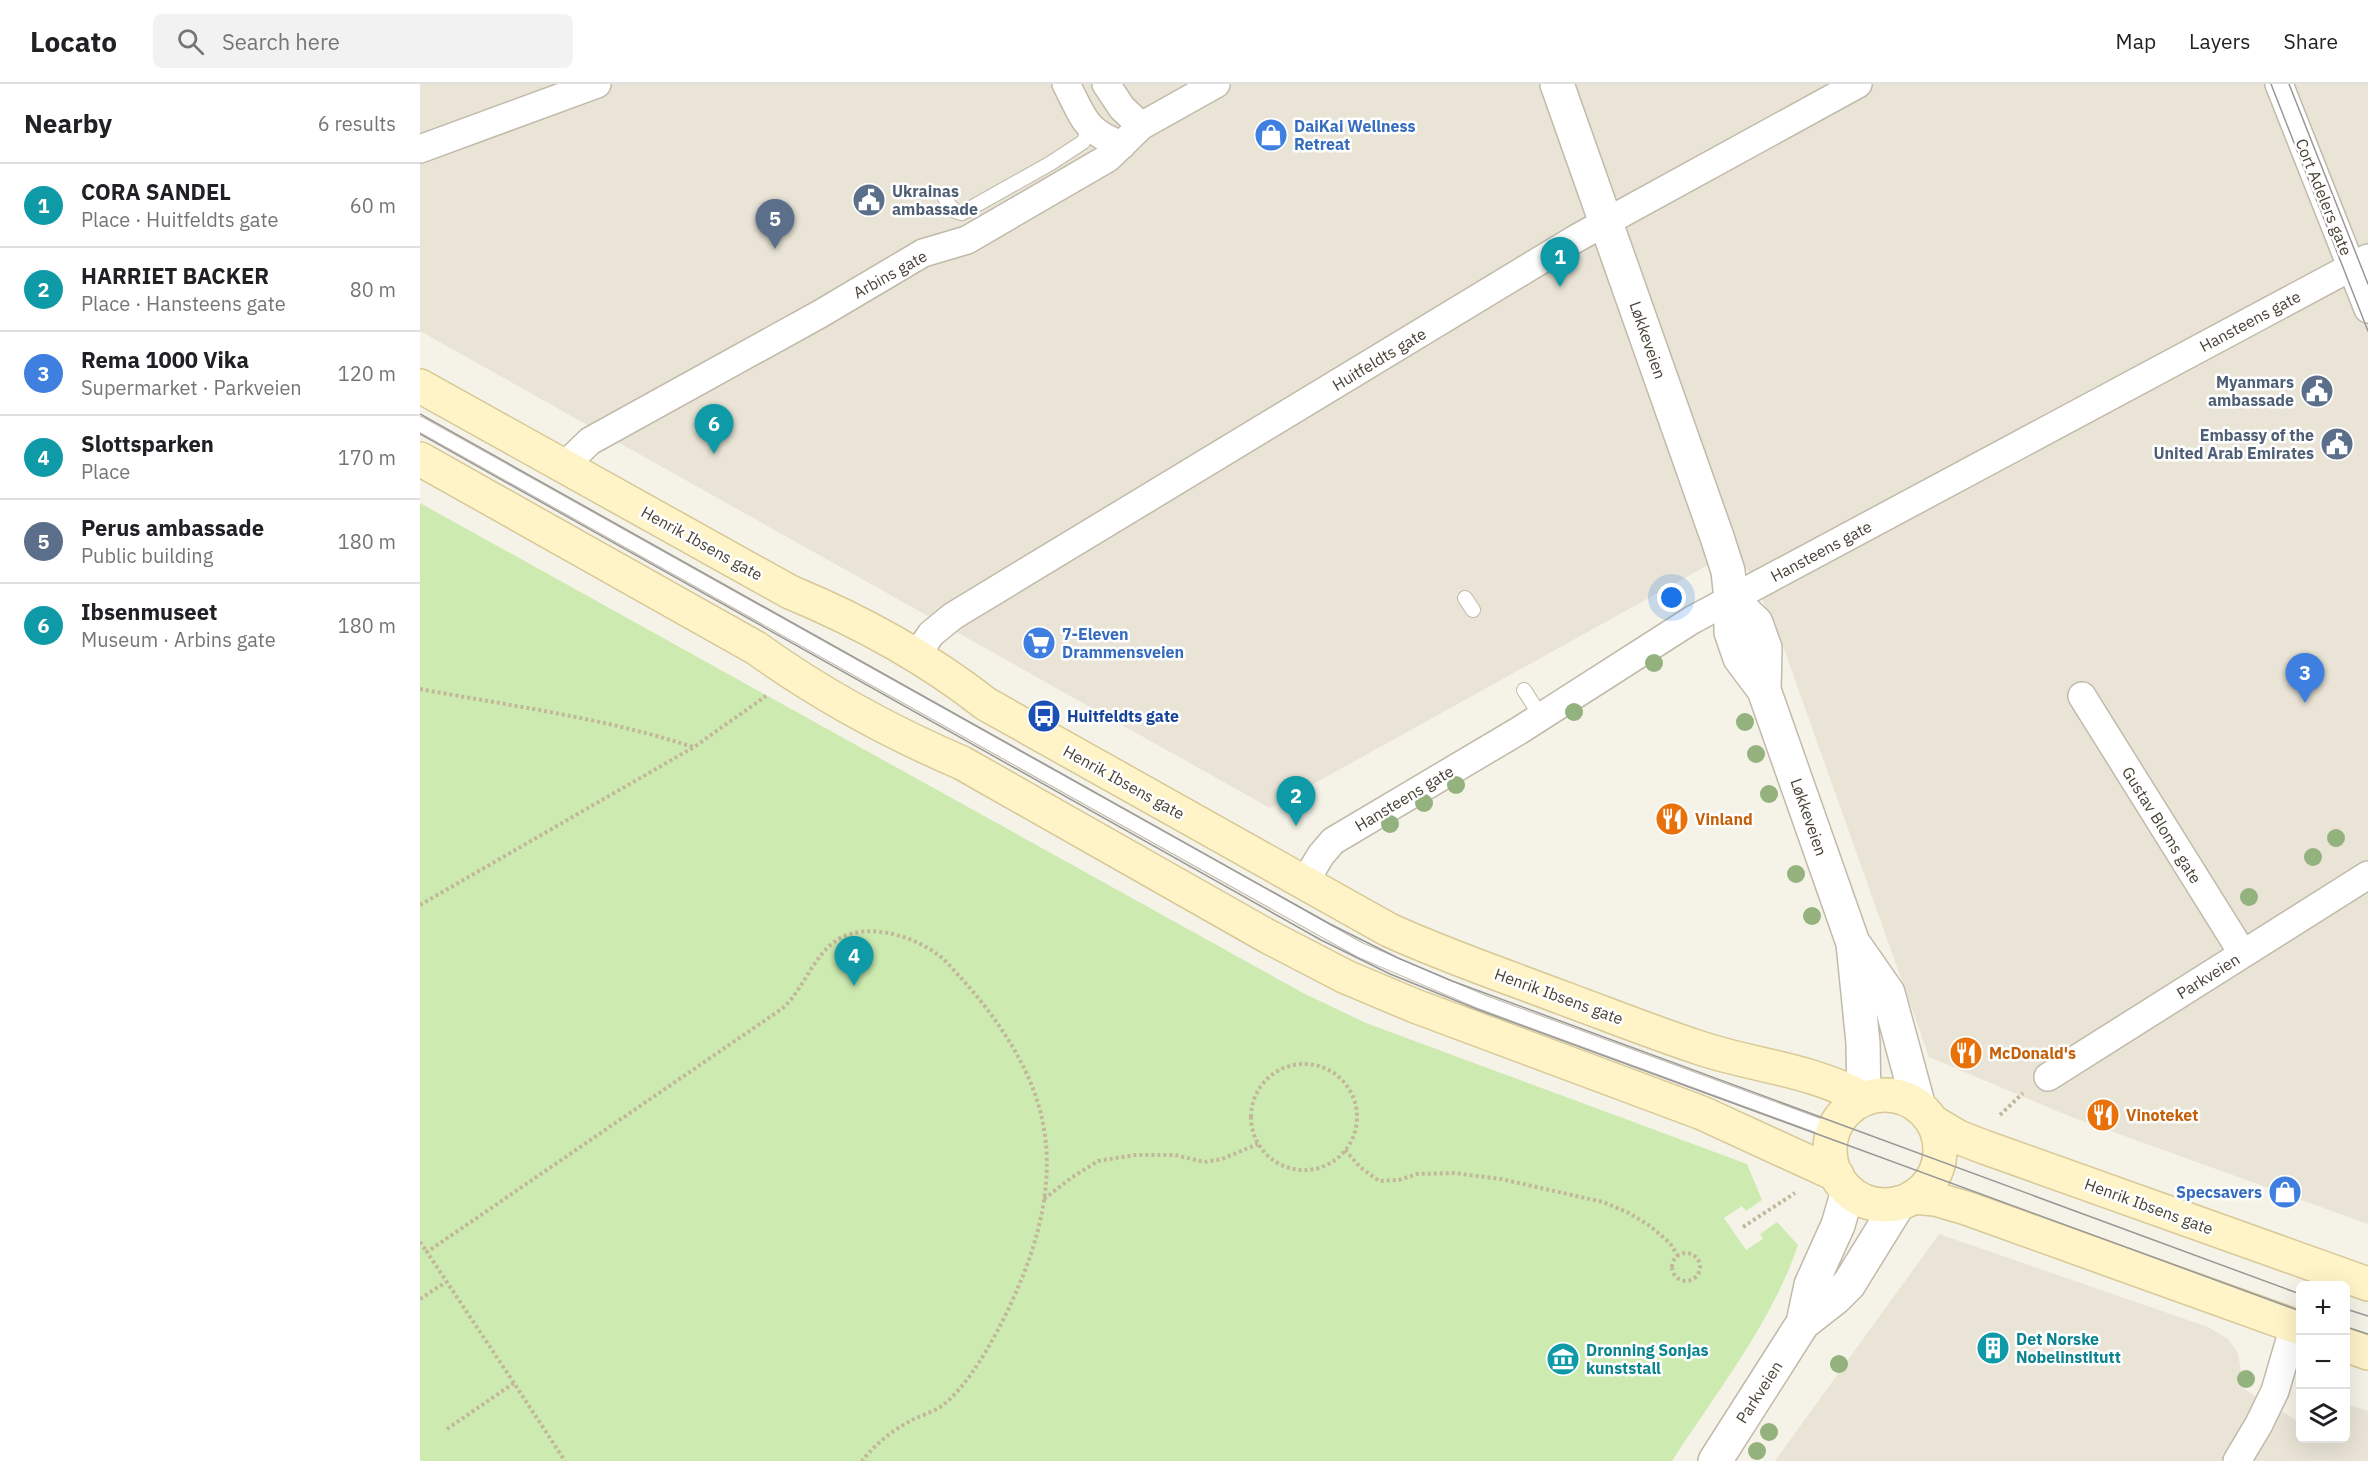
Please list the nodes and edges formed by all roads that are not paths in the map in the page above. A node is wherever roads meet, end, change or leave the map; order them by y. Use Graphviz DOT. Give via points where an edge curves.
graph roads {
  1 [pos="597,84"];
  2 [pos="1066,84"];
  3 [pos="1107,84"];
  4 [pos="1216,84"];
  5 [pos="1557,84"];
  6 [pos="1858,84"];
  7 [pos="2279,84"];
  8 [pos="1142,126"];
  9 [pos="1090,129"];
  10 [pos="420,149"];
  11 [pos="1115,152"];
  12 [pos="945,198"];
  13 [pos="1606,222"];
  14 [pos="2360,262"];
  15 [pos="2368,309"];
  16 [pos="420,386"];
  17 [pos="420,424"];
  18 [pos="420,459"];
  19 [pos="564,466"];
  20 [pos="1731,599"];
  21 [pos="916,656"];
  22 [pos="1524,690"];
  23 [pos="2082,696"];
  24 [pos="1540,715"];
  25 [pos="2368,874"];
  26 [pos="1304,884"];
  27 [pos="1853,943"];
  28 [pos="2243,954"];
  29 [pos="2048,1077"];
  30 [pos="1864,1099"];
  31 [pos="1926,1114"];
  32 [pos="1833,1131"];
  33 [pos="1843,1183"];
  34 [pos="1906,1200"];
  35 [pos="2368,1284"];
  36 [pos="1803,1323"];
  37 [pos="2296,1327"];
  38 [pos="2296,1330"];
  39 [pos="2350,1346"];
  40 [pos="2368,1353"];
  41 [pos="1715,1461"];
  42 [pos="2237,1461"];
  1 -- 10 [label="street"];
  2 -- 9 [label="street"];
  3 -- 8 [label="street" via="1122,108"];
  4 -- 8 [label="street, Arbins gate"];
  5 -- 13 [label="street, Løkkeveien"];
  6 -- 13 [label="street, Huitfeldts gate"];
  7 -- 14 [label="street, Cort Adelers gate"];
  8 -- 11 [label="street, Arbins gate"];
  9 -- 11 [label="street"];
  9 -- 12 [label="lane" via="1083,142 962,213 950,207"];
  11 -- 19 [label="street, Arbins gate" via="966,240 923,253 590,441"];
  13 -- 20 [label="street, Løkkeveien" via="1717,537 1728,572"];
  13 -- 21 [label="street, Huitfeldts gate" via="953,616 931,634"];
  14 -- 15 [label="street, Cort Adelers gate"];
  14 -- 20 [label="street, Hansteens gate"];
  16 -- 19 [label="main road, Henrik Ibsens gate"];
  17 -- 32 [label="lane" via="1360,950 1482,1002"];
  18 -- 33 [label="main road" via="756,648 802,681 911,741 962,763 1337,972 1415,1006 1702,1113"];
  19 -- 21 [label="main road, Henrik Ibsens gate" via="790,592 840,613"];
  20 -- 24 [label="street, Hansteens gate"];
  20 -- 27 [label="street, Løkkeveien" via="1756,623 1766,648 1764,690"];
  21 -- 26 [label="main road, Henrik Ibsens gate" via="948,674 986,704"];
  22 -- 24 [label="lane"];
  23 -- 28 [label="street, Gustav Bloms gate"];
  24 -- 26 [label="street, Hansteens gate" via="1334,840"];
  25 -- 28 [label="street, Parkveien"];
  26 -- 30 [label="main road, Henrik Ibsens gate" via="1389,930 1444,954 1698,1047 1822,1079"];
  27 -- 30 [label="street, Løkkeveien"];
  27 -- 31 [label="street, Løkkeveien" via="1888,993"];
  28 -- 29 [label="street, Parkveien"];
  30 -- 31 [label="main road" via="1898,1097"];
  30 -- 32 [label="main road" via="1844,1113"];
  31 -- 34 [label="main road" via="1940,1148 1939,1161 1928,1185"];
  31 -- 35 [label="main road, Henrik Ibsens gate" via="1958,1137 1984,1147"];
  32 -- 33 [label="main road" via="1832,1162"];
  33 -- 34 [label="main road" via="1857,1198 1878,1204"];
  33 -- 36 [label="street, Parkveien" via="1838,1225 1811,1285"];
  34 -- 36 [label="street, Parkveien" via="1849,1284"];
  34 -- 37 [label="main road" via="1935,1199 1966,1208"];
  36 -- 41 [label="street, Parkveien"];
  38 -- 42 [label="street" via="2275,1391"];
  39 -- 40 [label="main road"];
}
